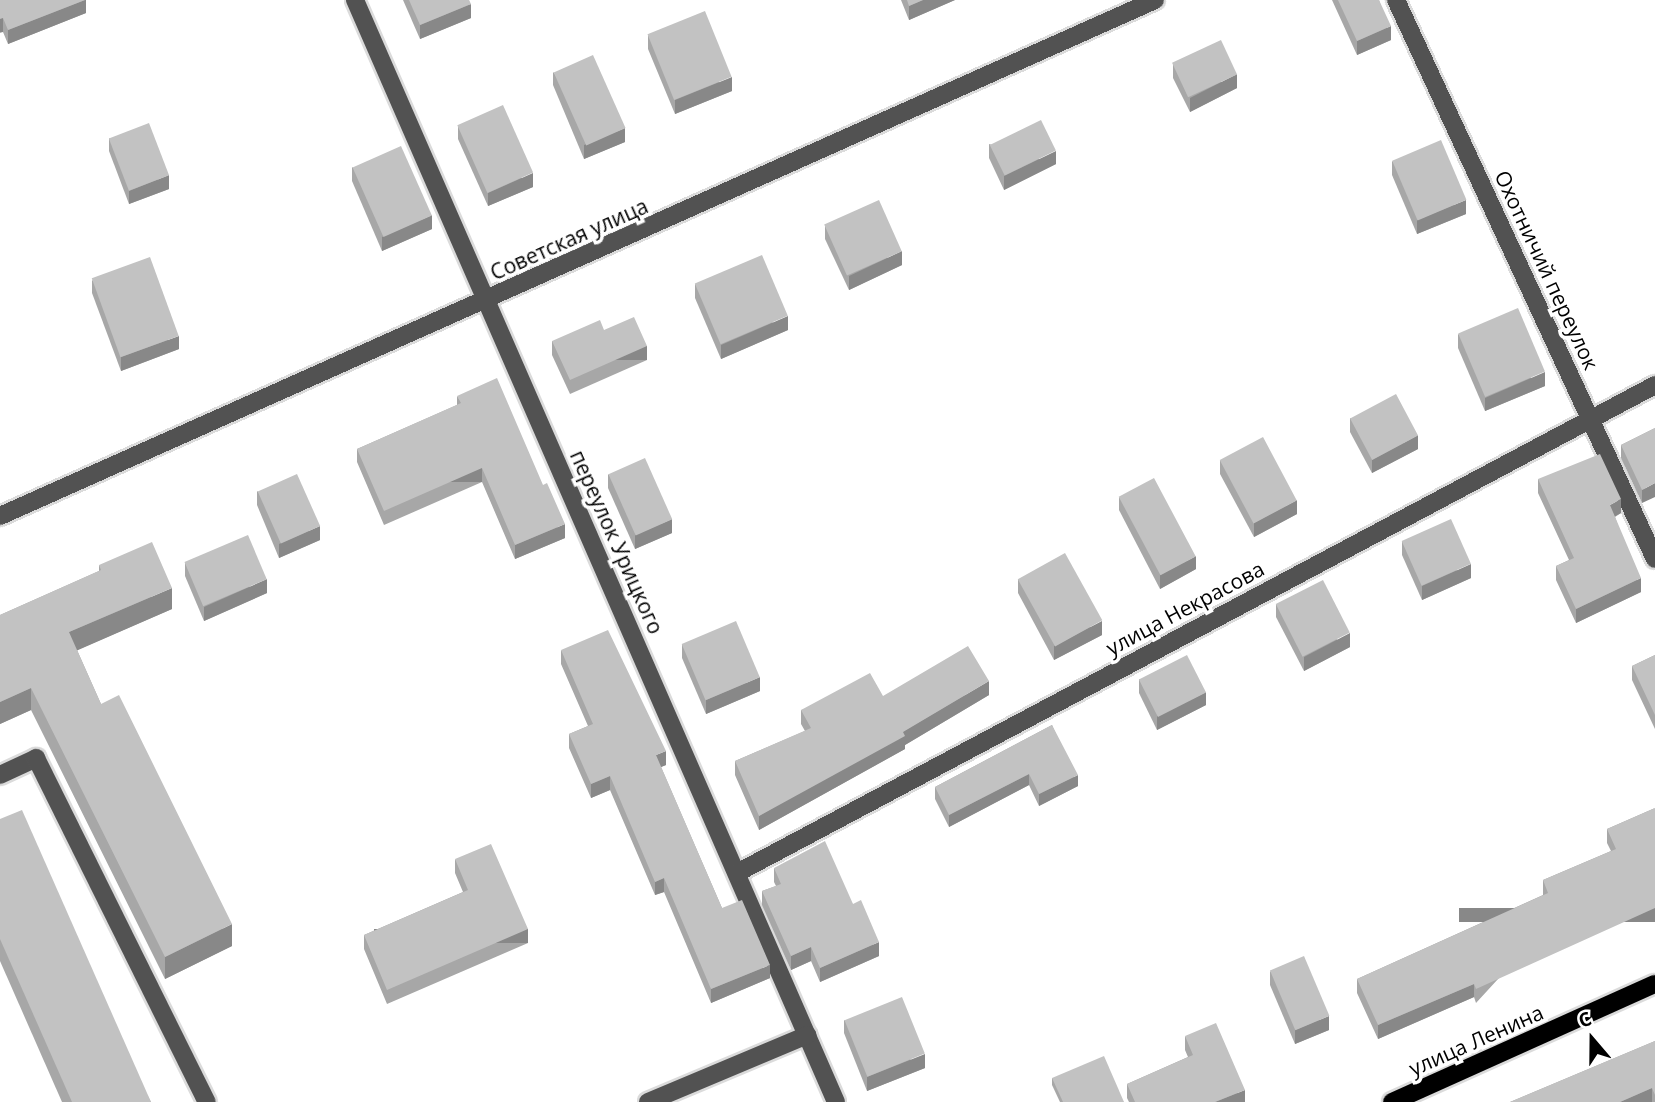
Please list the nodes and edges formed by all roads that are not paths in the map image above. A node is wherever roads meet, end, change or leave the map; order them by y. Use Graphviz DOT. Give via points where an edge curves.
graph roads {
  1 [pos="355,0"];
  2 [pos="1155,0"];
  3 [pos="1396,0"];
  4 [pos="486,301"];
  5 [pos="1655,386"];
  6 [pos="1590,417"];
  7 [pos="0,516"];
  8 [pos="1655,559"];
  9 [pos="0,775"];
  10 [pos="737,873"];
  11 [pos="1655,984"];
  12 [pos="807,1035"];
  13 [pos="207,1102"];
  14 [pos="648,1102"];
  15 [pos="836,1102"];
  16 [pos="1392,1102"];
  1 -- 4 [label="street, переулок Урицкого"];
  2 -- 4 [label="street, Советская улица"];
  3 -- 6 [label="street, Охотничий переулок"];
  4 -- 7 [label="street, Советская улица"];
  4 -- 10 [label="street, переулок Урицкого"];
  5 -- 6 [label="street, улица Некрасова"];
  6 -- 8 [label="street, Охотничий переулок"];
  6 -- 10 [label="street, улица Некрасова"];
  9 -- 13 [label="street" via="36,758"];
  10 -- 12 [label="street, переулок Урицкого"];
  11 -- 16 [label="main road, улица Ленина"];
  12 -- 14 [label="street"];
  12 -- 15 [label="street, переулок Урицкого"];
}
